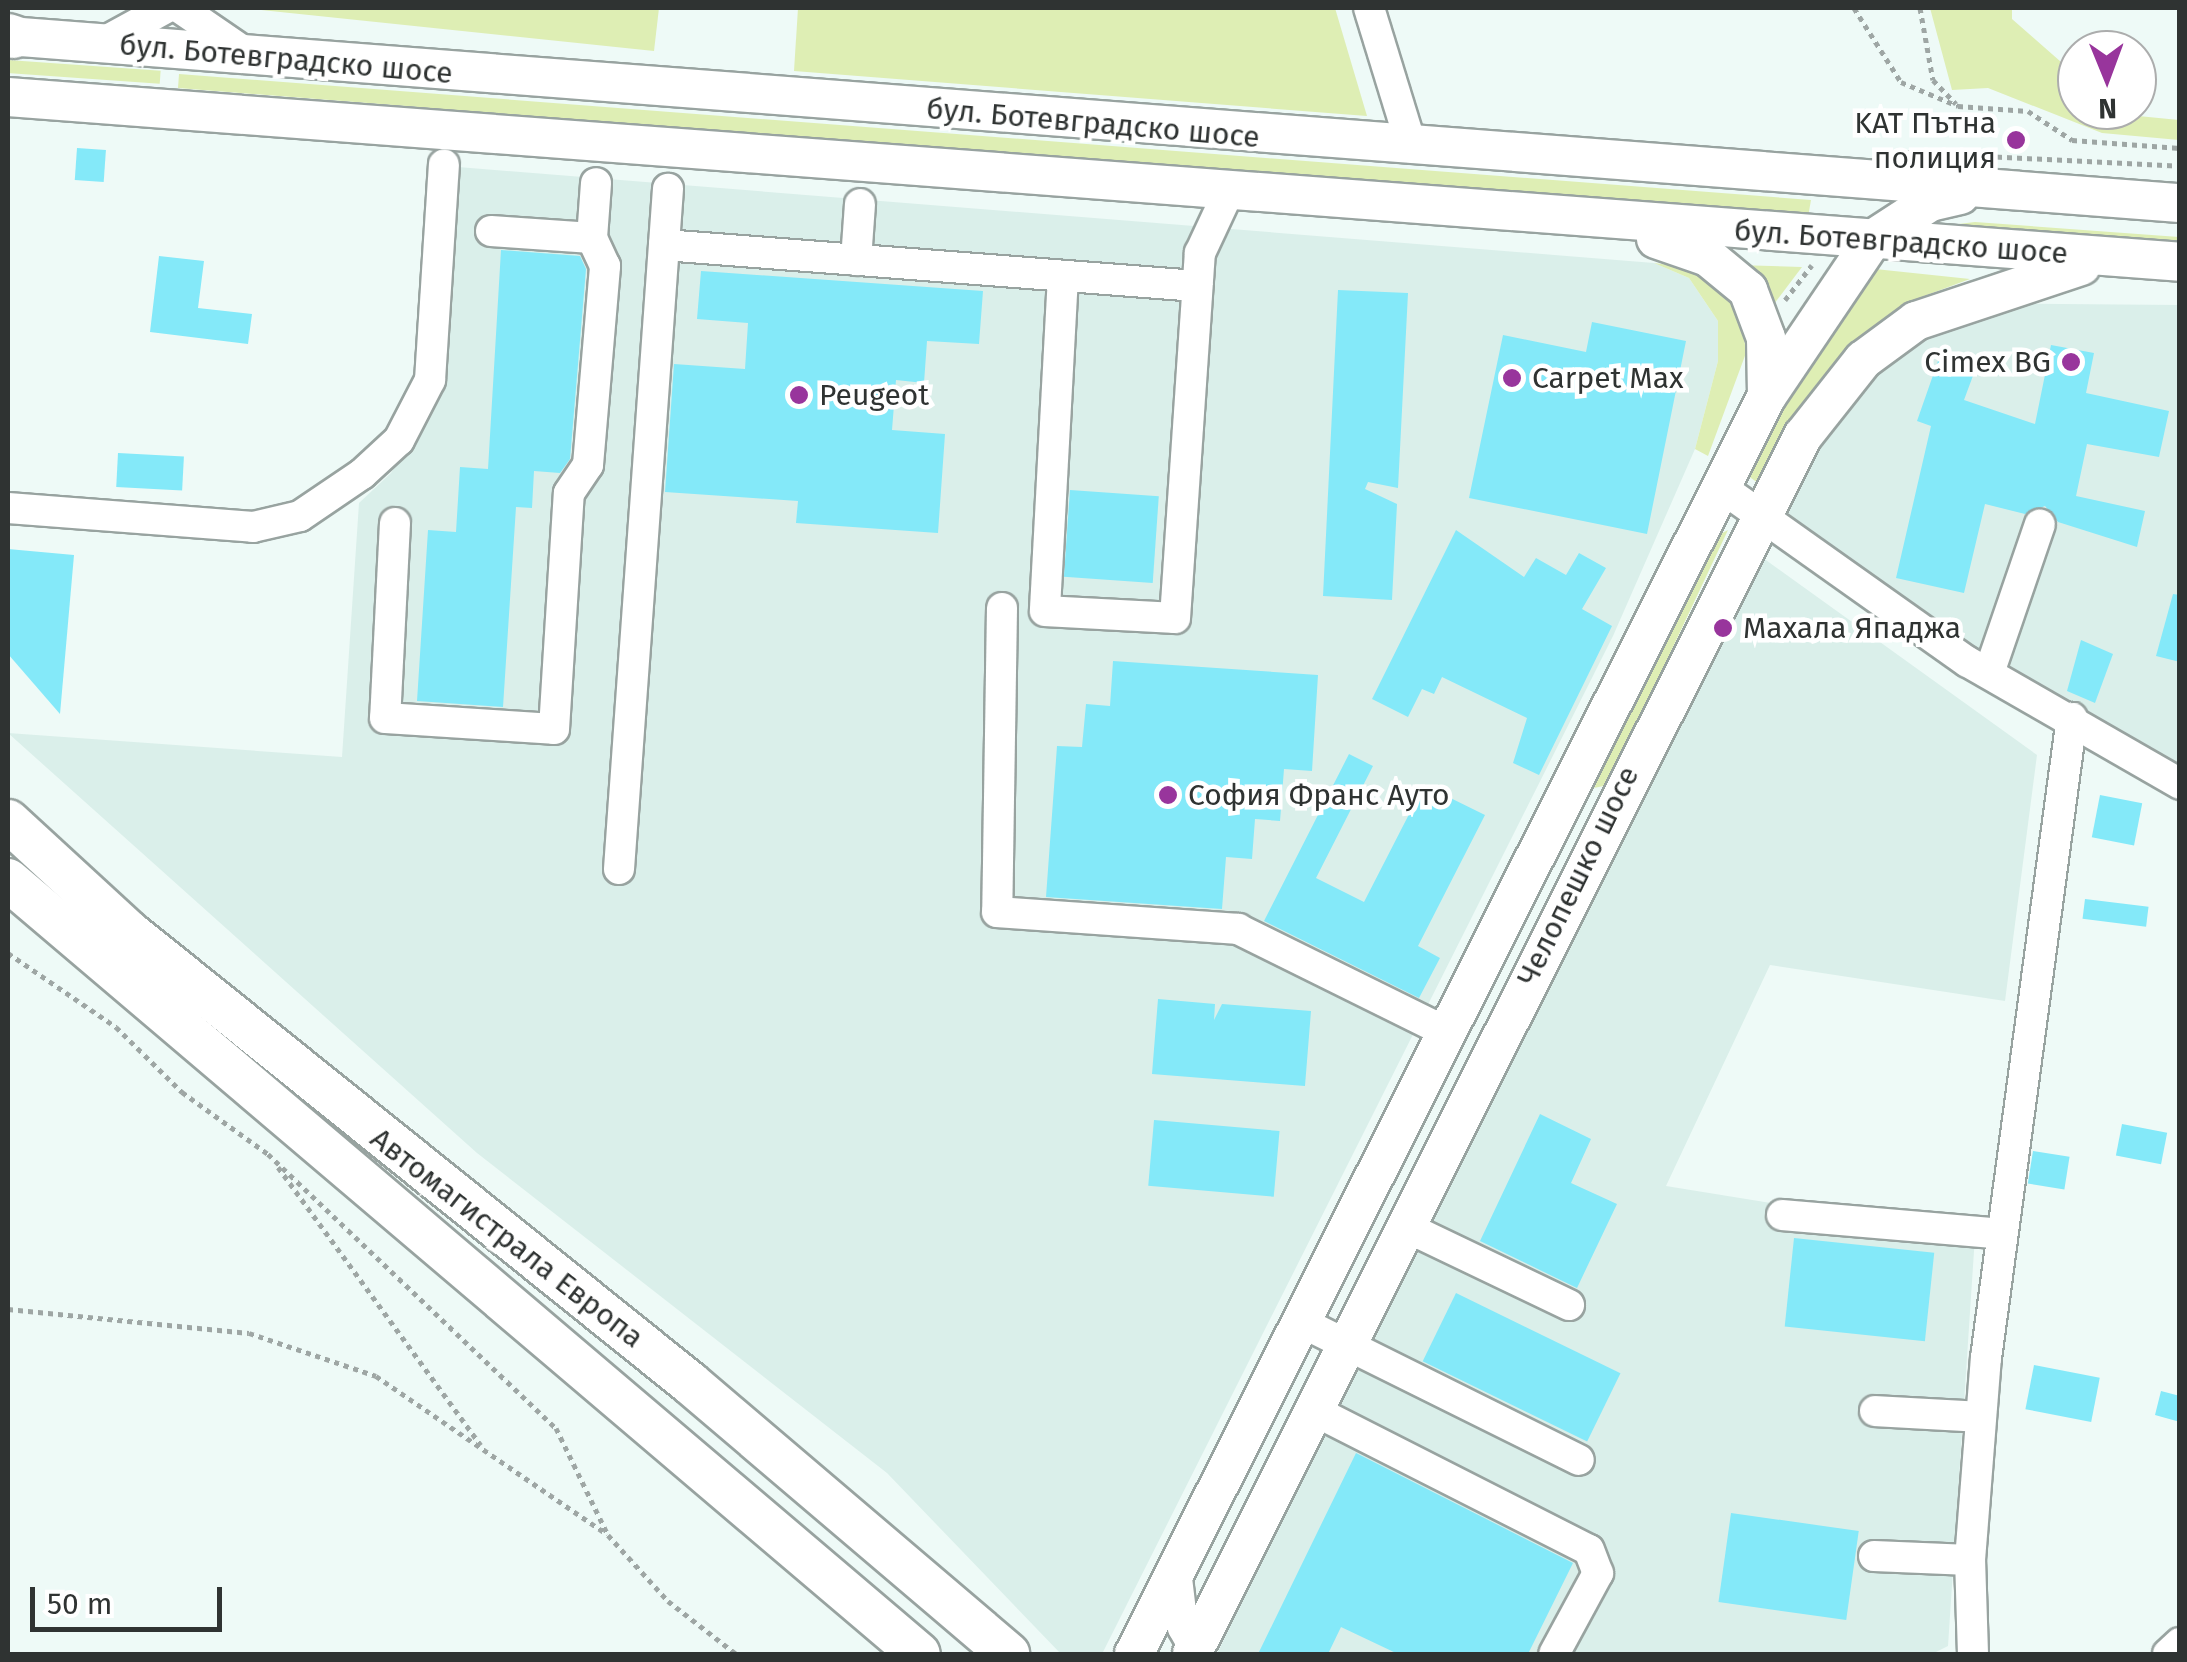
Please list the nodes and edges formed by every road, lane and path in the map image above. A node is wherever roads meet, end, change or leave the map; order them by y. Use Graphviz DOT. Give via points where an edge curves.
graph roads {
  1 [pos="166,8"];
  2 [pos="180,8"];
  3 [pos="1369,8"];
  4 [pos="1854,8"];
  5 [pos="1920,8"];
  6 [pos="10,36"];
  7 [pos="98,44"];
  8 [pos="256,56"];
  9 [pos="8,97"];
  10 [pos="1958,106"];
  11 [pos="1412,148"];
  12 [pos="2180,148"];
  13 [pos="1885,154"];
  14 [pos="444,164"];
  15 [pos="2180,166"];
  16 [pos="596,183"];
  17 [pos="668,189"];
  18 [pos="1992,189"];
  19 [pos="1228,193"];
  20 [pos="2180,203"];
  21 [pos="860,204"];
  22 [pos="1586,220"];
  23 [pos="491,231"];
  24 [pos="592,238"];
  25 [pos="1873,239"];
  26 [pos="664,245"];
  27 [pos="2118,258"];
  28 [pos="856,260"];
  29 [pos="2180,262"];
  30 [pos="1814,263"];
  31 [pos="1063,276"];
  32 [pos="1197,286"];
  33 [pos="1774,316"];
  34 [pos="1767,396"];
  35 [pos="1719,486"];
  36 [pos="8,508"];
  37 [pos="1757,516"];
  38 [pos="395,522"];
  39 [pos="2040,524"];
  40 [pos="1002,608"];
  41 [pos="1990,673"];
  42 [pos="2072,718"];
  43 [pos="2180,784"];
  44 [pos="8,786"];
  45 [pos="8,821"];
  46 [pos="619,869"];
  47 [pos="8,880"];
  48 [pos="8,953"];
  49 [pos="1446,1032"];
  50 [pos="268,1154"];
  51 [pos="1782,1215"];
  52 [pos="1404,1226"];
  53 [pos="2002,1234"];
  54 [pos="1569,1305"];
  55 [pos="8,1308"];
  56 [pos="1301,1322"];
  57 [pos="1346,1344"];
  58 [pos="690,1383"];
  59 [pos="1313,1410"];
  60 [pos="1875,1411"];
  61 [pos="1981,1417"];
  62 [pos="486,1452"];
  63 [pos="1579,1460"];
  64 [pos="608,1535"];
  65 [pos="1874,1556"];
  66 [pos="1970,1560"];
  67 [pos="1176,1570"];
  68 [pos="2180,1643"];
  69 [pos="736,1654"];
  70 [pos="919,1654"];
  71 [pos="1008,1654"];
  72 [pos="1134,1654"];
  73 [pos="1194,1654"];
  74 [pos="1554,1654"];
  75 [pos="1974,1654"];
  76 [pos="2168,1654"];
  1 -- 7 [label="street"];
  2 -- 8 [label="street" via="218,41"];
  3 -- 11 [label="street"];
  4 -- 10 [label="path" via="1901,82"];
  5 -- 10 [label="path" via="1934,80"];
  6 -- 7 [label="main road, бул. Ботевградско шосе"];
  7 -- 8 [label="main road, бул. Ботевградско шосе"];
  8 -- 11 [label="main road, бул. Ботевградско шосе"];
  9 -- 19 [label="main road, бул. Ботевградско шосе"];
  10 -- 12 [label="path" via="2028,111 2072,140"];
  11 -- 18 [label="main road, бул. Ботевградско шосе"];
  13 -- 15 [label="path" via="1889,146"];
  14 -- 36 [label="street" via="430,380 399,440 300,516 224,529"];
  16 -- 24 [label="street"];
  17 -- 26 [label="street"];
  18 -- 20 [label="main road, бул. Ботевградско шосе"];
  18 -- 25 [label="main road, Челопешко шосе" via="1930,202"];
  19 -- 22 [label="main road, бул. Ботевградско шосе"];
  19 -- 32 [label="street" via="1206,231"];
  21 -- 28 [label="street"];
  22 -- 25 [label="main road, бул. Ботевградско шосе"];
  22 -- 34 [label="main road" via="1681,246 1731,271 1760,312"];
  23 -- 24 [label="street"];
  24 -- 38 [label="street" via="605,266 588,465 569,494 554,729 385,718"];
  25 -- 27 [label="main road, бул. Ботевградско шосе"];
  25 -- 34 [label="main road, Челопешко шосе"];
  26 -- 28 [label="street"];
  26 -- 46 [label="street"];
  27 -- 29 [label="main road, бул. Ботевградско шосе"];
  27 -- 37 [label="main road, Челопешко шосе" via="1955,303 1886,340 1830,397"];
  28 -- 31 [label="street"];
  30 -- 33 [label="path"];
  31 -- 32 [label="street"];
  31 -- 32 [label="street" via="1044,611 1175,618"];
  34 -- 35 [label="main road, Челопешко шосе"];
  35 -- 37 [label="street"];
  35 -- 49 [label="main road, Челопешко шосе"];
  37 -- 41 [label="street"];
  37 -- 52 [label="main road, Челопешко шосе"];
  39 -- 41 [label="street"];
  40 -- 49 [label="street" via="997,912 1238,929"];
  41 -- 42 [label="street"];
  42 -- 43 [label="street"];
  42 -- 53 [label="street"];
  44 -- 58 [label="highway"];
  45 -- 58 [label="highway, Автомагистрала Европа" via="130,934"];
  47 -- 70 [label="highway, Автомагистрала Европа"];
  48 -- 50 [label="path" via="116,1027 182,1092"];
  49 -- 56 [label="main road, Челопешко шосе"];
  50 -- 62 [label="path"];
  50 -- 64 [label="path" via="556,1428"];
  51 -- 53 [label="street"];
  52 -- 54 [label="street"];
  52 -- 57 [label="main road, Челопешко шосе"];
  53 -- 61 [label="street"];
  55 -- 62 [label="path" via="249,1333 376,1376"];
  56 -- 57 [label="street"];
  56 -- 67 [label="main road, Челопешко шосе"];
  57 -- 59 [label="main road, Челопешко шосе"];
  57 -- 63 [label="street"];
  58 -- 71 [label="highway, Автомагистрала Европа"];
  59 -- 73 [label="main road, Челопешко шосе"];
  59 -- 74 [label="street" via="1589,1550 1598,1572"];
  60 -- 61 [label="street"];
  61 -- 66 [label="street"];
  62 -- 64 [label="path"];
  64 -- 69 [label="path" via="668,1601"];
  65 -- 66 [label="street"];
  66 -- 75 [label="street"];
  67 -- 72 [label="main road, Челопешко шосе"];
  67 -- 73 [label="street"];
  68 -- 76 [label="street"];
}
